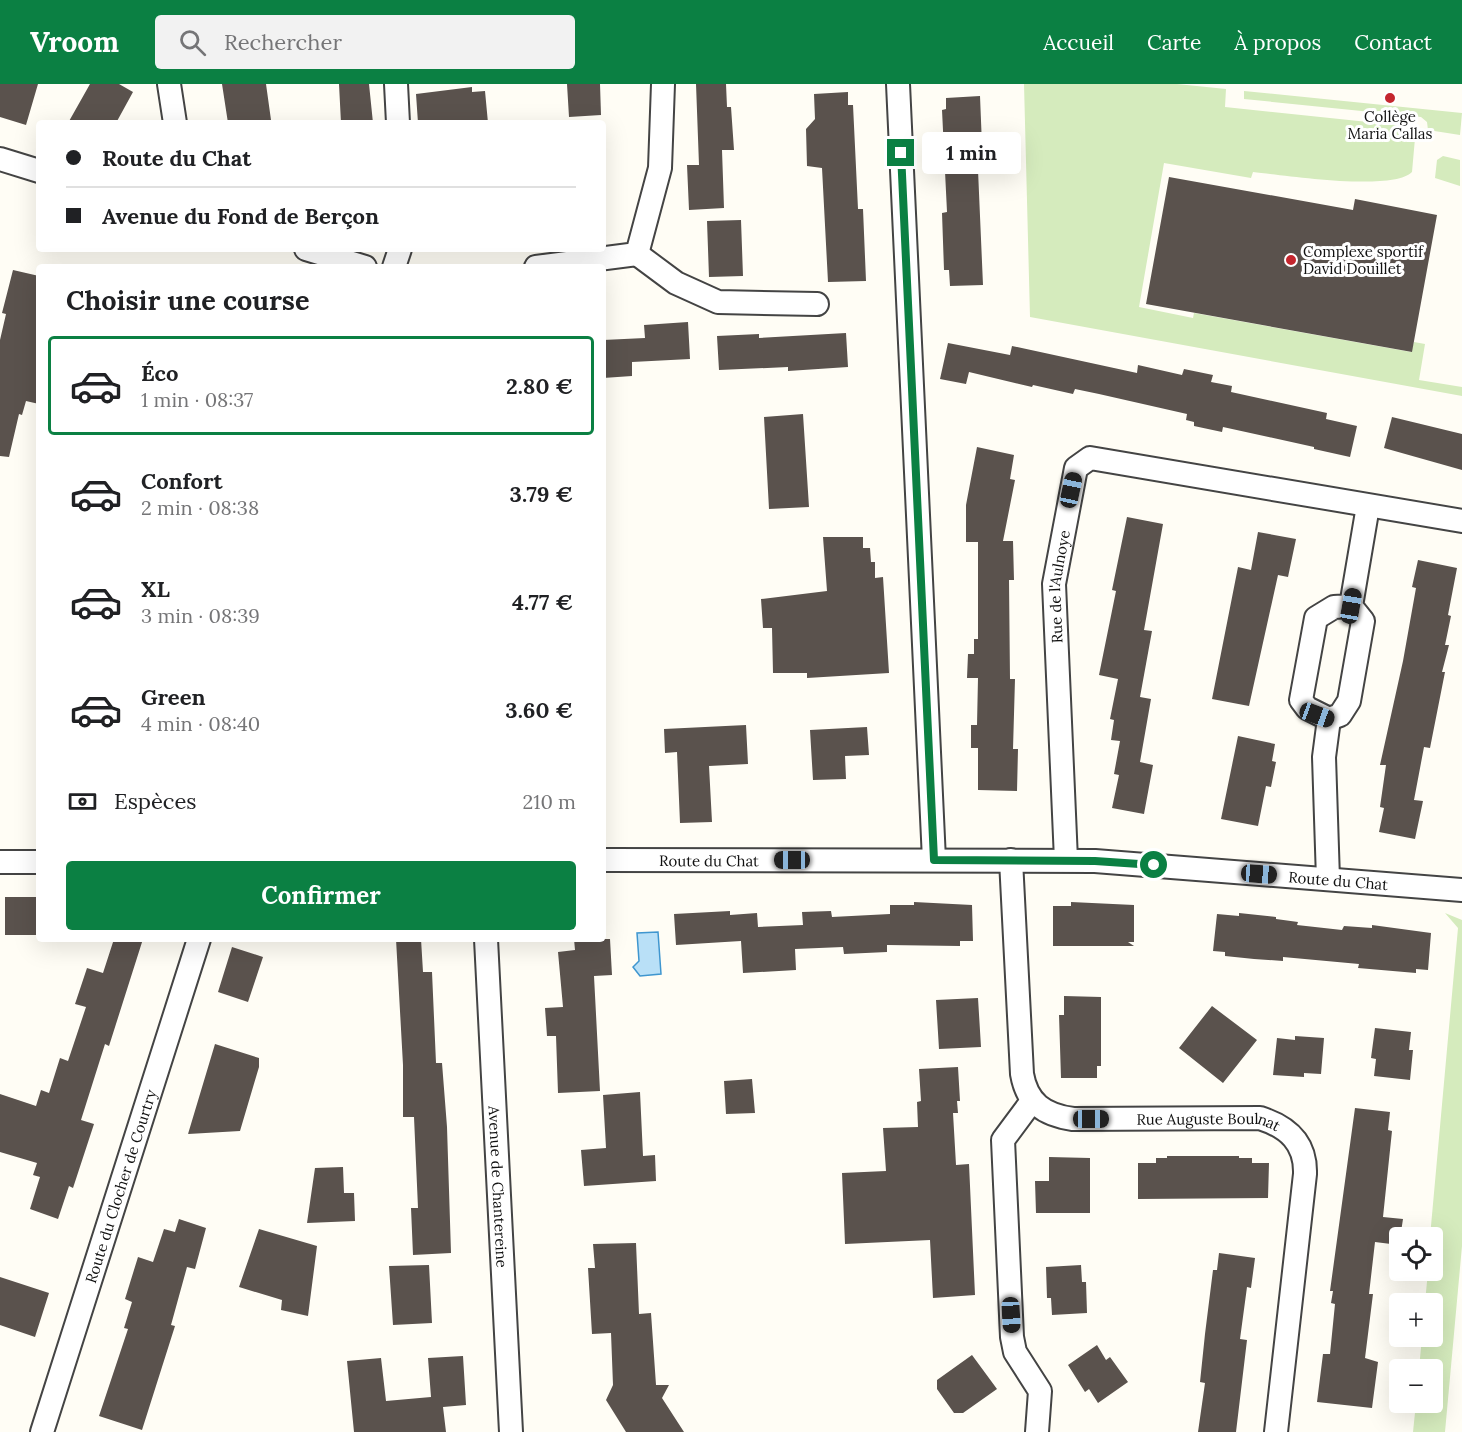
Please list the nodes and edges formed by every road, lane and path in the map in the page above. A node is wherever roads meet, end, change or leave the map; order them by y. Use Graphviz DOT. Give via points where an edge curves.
graph roads {
  1 [pos="170,84"];
  2 [pos="396,84"];
  3 [pos="663,84"];
  4 [pos="898,84"];
  5 [pos="175,120"];
  6 [pos="398,120"];
  7 [pos="0,159"];
  8 [pos="36,170"];
  9 [pos="316,252"];
  10 [pos="637,254"];
  11 [pos="355,264"];
  12 [pos="550,264"];
  13 [pos="817,304"];
  14 [pos="1368,506"];
  15 [pos="1462,521"];
  16 [pos="1351,606"];
  17 [pos="1329,719"];
  18 [pos="606,860"];
  19 [pos="934,860"];
  20 [pos="1011,860"];
  21 [pos="1066,860"];
  22 [pos="0,862"];
  23 [pos="36,862"];
  24 [pos="1328,879"];
  25 [pos="1462,890"];
  26 [pos="198,942"];
  27 [pos="486,942"];
  28 [pos="1032,1101"];
  29 [pos="42,1432"];
  30 [pos="511,1432"];
  31 [pos="1037,1432"];
  32 [pos="1276,1432"];
  1 -- 5 [label="street"];
  2 -- 6 [label="street"];
  3 -- 10 [label="street" via="660,168"];
  4 -- 19 [label="street"];
  7 -- 8 [label="street"];
  9 -- 11 [label="street"];
  10 -- 12 [label="street"];
  10 -- 13 [label="street" via="676,283 718,302"];
  14 -- 15 [label="street, Rue de l'Aulnoye"];
  14 -- 16 [label="street"];
  14 -- 21 [label="street, Rue de l'Aulnoye" via="1090,458 1076,468 1054,584"];
  16 -- 17 [label="street" via="1363,621 1349,701 1340,715"];
  16 -- 17 [label="street" via="1334,607 1316,618 1301,700 1307,708"];
  17 -- 24 [label="street" via="1324,757"];
  18 -- 19 [label="street, Route du Chat"];
  19 -- 20 [label="street, Route du Chat"];
  20 -- 21 [label="street, Route du Chat"];
  20 -- 28 [label="street" via="1022,1074 1024,1089"];
  21 -- 24 [label="street, Route du Chat"];
  22 -- 23 [label="street"];
  24 -- 25 [label="street, Route du Chat"];
  26 -- 29 [label="street, Route du Clocher de Courtry"];
  27 -- 30 [label="street, Avenue de Chantereine"];
  28 -- 31 [label="street" via="1003,1140 1012,1337 1015,1352 1040,1391"];
  28 -- 32 [label="street, Rue Auguste Boulnat" via="1046,1113 1072,1119 1260,1118 1275,1122 1293,1135 1306,1159"];
}
